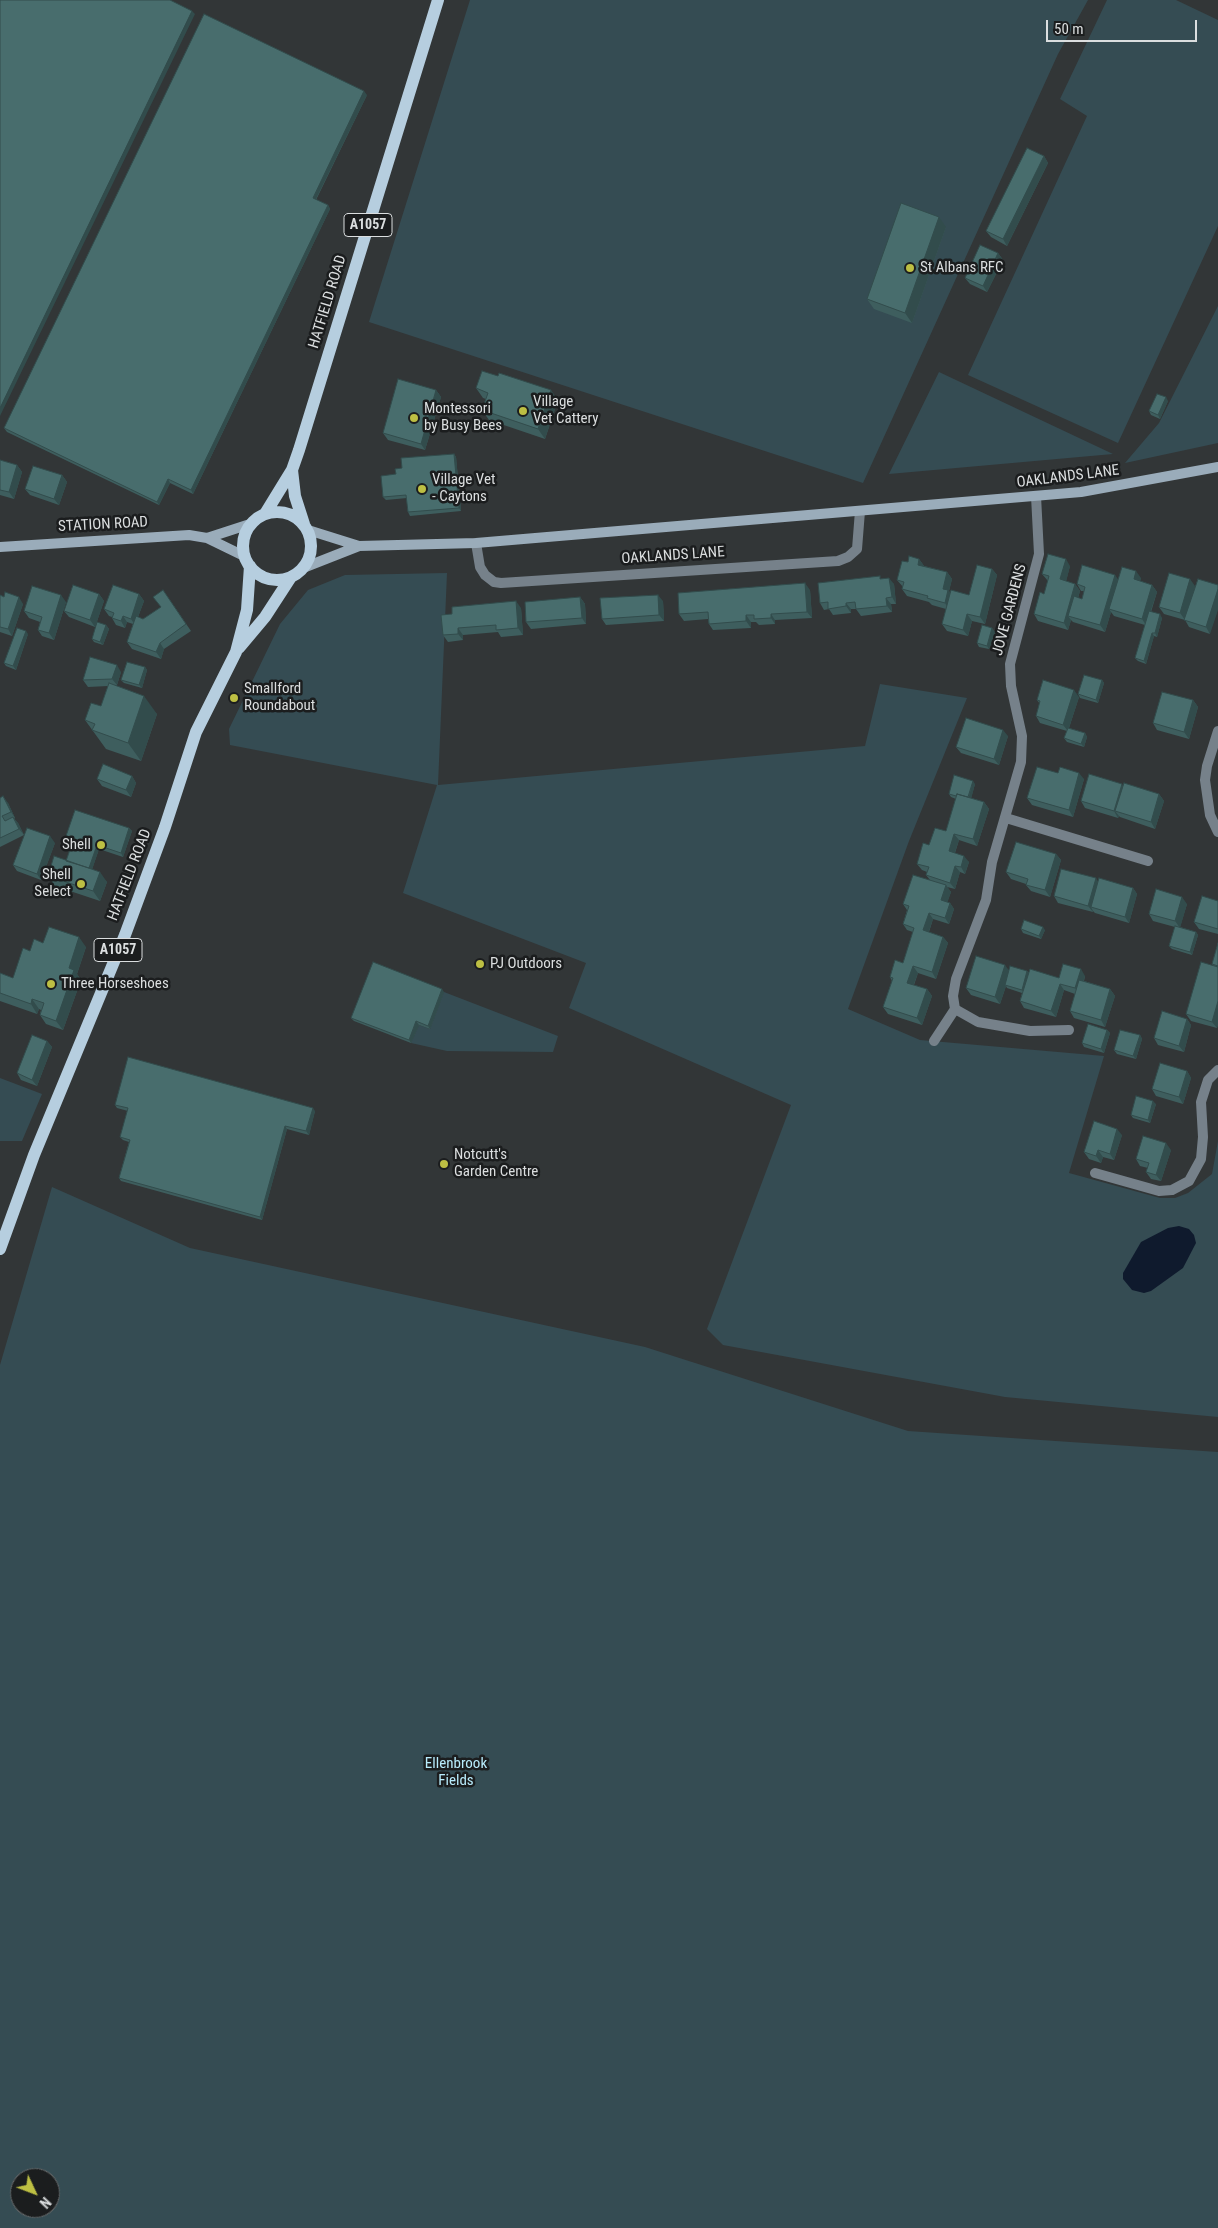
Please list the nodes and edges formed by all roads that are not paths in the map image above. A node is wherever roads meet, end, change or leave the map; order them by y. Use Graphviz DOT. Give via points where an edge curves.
graph roads {
  1 [pos="438,0"];
  2 [pos="1218,467"];
  3 [pos="292,470"];
  4 [pos="1036,496"];
  5 [pos="860,511"];
  6 [pos="265,514"];
  7 [pos="250,524"];
  8 [pos="306,528"];
  9 [pos="207,538"];
  10 [pos="476,543"];
  11 [pos="360,546"];
  12 [pos="0,547"];
  13 [pos="247,561"];
  14 [pos="303,568"];
  15 [pos="291,577"];
  16 [pos="236,652"];
  17 [pos="1218,731"];
  18 [pos="1006,818"];
  19 [pos="1218,832"];
  20 [pos="1148,861"];
  21 [pos="955,1009"];
  22 [pos="1069,1030"];
  23 [pos="934,1041"];
  24 [pos="1218,1070"];
  25 [pos="1095,1173"];
  26 [pos="0,1249"];
  1 -- 3 [label="main road, HATFIELD ROAD / A1057"];
  2 -- 4 [label="street, OAKLANDS LANE" via="1127,485"];
  3 -- 6 [label="main road, HATFIELD ROAD / A1057"];
  3 -- 8 [label="main road, HATFIELD ROAD / A1057" via="295,496"];
  4 -- 5 [label="street, OAKLANDS LANE"];
  4 -- 18 [label="street, JOVE GARDENS" via="1039,554 1010,664 1022,748"];
  5 -- 10 [label="street, OAKLANDS LANE"];
  5 -- 10 [label="street, OAKLANDS LANE" via="857,549 838,561 502,583 494,582 485,575 480,567"];
  6 -- 7 [label="main road"];
  6 -- 8 [label="main road" via="287,513"];
  7 -- 9 [label="street, STATION ROAD"];
  7 -- 13 [label="main road" via="243,545"];
  8 -- 11 [label="street, OAKLANDS LANE"];
  8 -- 14 [label="main road" via="311,550"];
  9 -- 12 [label="street, STATION ROAD" via="189,535"];
  9 -- 13 [label="street, STATION ROAD"];
  10 -- 11 [label="street, OAKLANDS LANE"];
  11 -- 14 [label="street, OAKLANDS LANE"];
  13 -- 15 [label="main road" via="258,574 268,579"];
  13 -- 16 [label="main road, HATFIELD ROAD / A1057" via="247,610"];
  14 -- 15 [label="main road"];
  15 -- 16 [label="main road, HATFIELD ROAD / A1057" via="265,618"];
  16 -- 26 [label="main road, HATFIELD ROAD / A1057" via="196,732 166,827 34,1155"];
  17 -- 19 [label="street" via="1205,780 1210,815"];
  18 -- 20 [label="street"];
  18 -- 21 [label="street, JOVE GARDENS" via="992,862 986,900 953,989"];
  21 -- 22 [label="street" via="970,1019 991,1026 1030,1031"];
  21 -- 23 [label="street"];
  24 -- 25 [label="street" via="1208,1080 1201,1102 1203,1137 1200,1159 1189,1181 1172,1190 1159,1191"];
}
